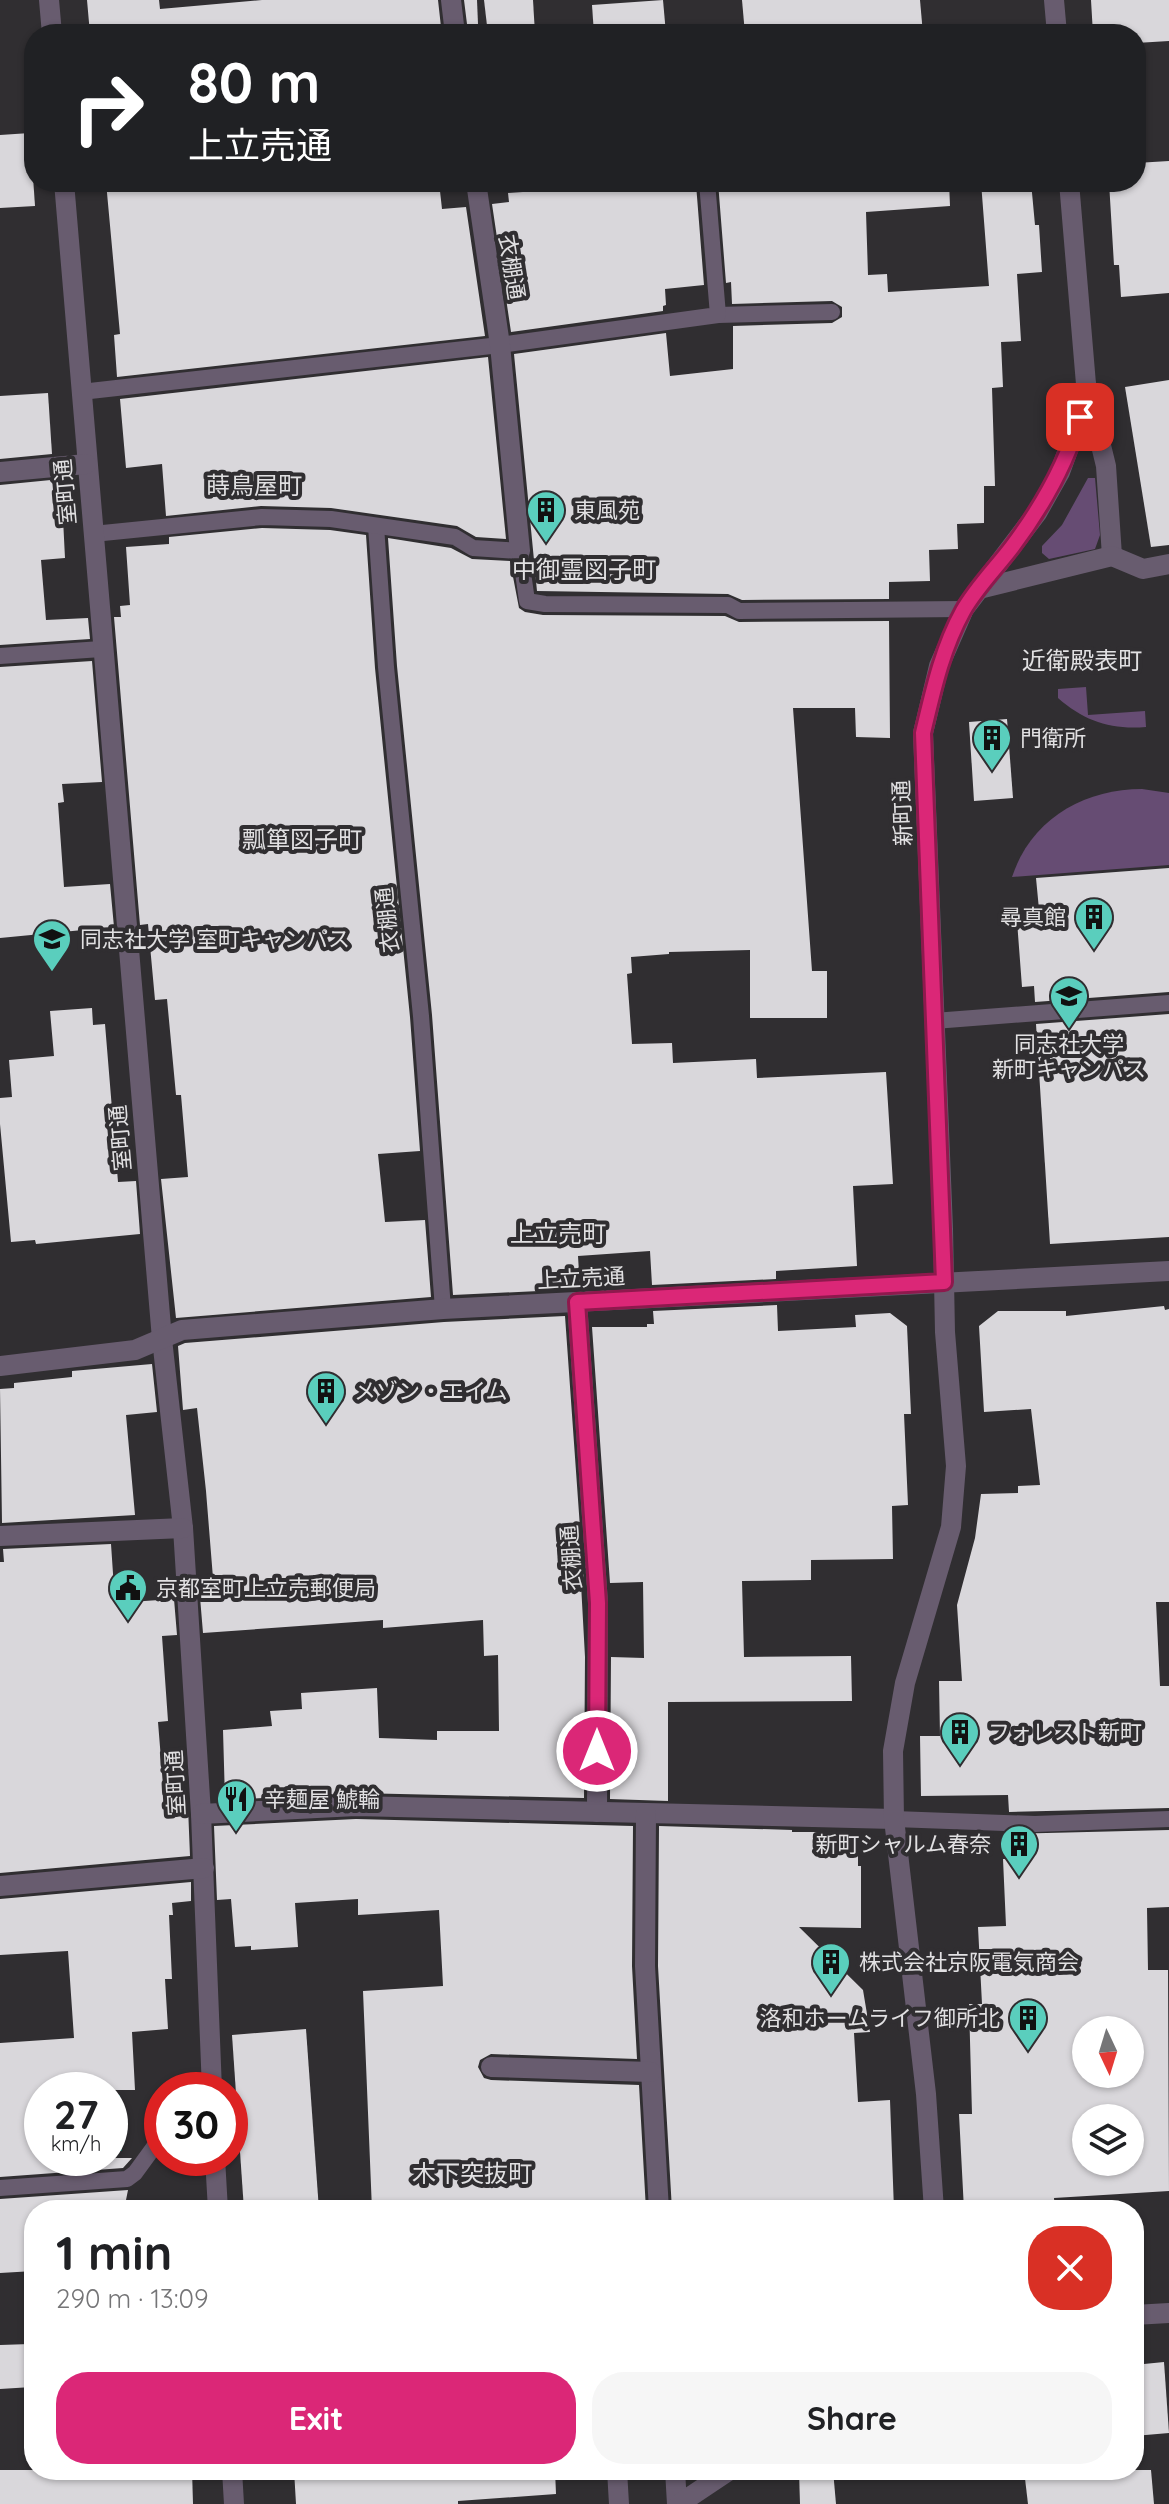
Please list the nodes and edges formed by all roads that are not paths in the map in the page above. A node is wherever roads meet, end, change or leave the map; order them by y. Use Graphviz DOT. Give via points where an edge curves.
graph roads {
  1 [pos="49,0"];
  2 [pos="451,0"];
  3 [pos="1054,0"];
  4 [pos="51,24"];
  5 [pos="454,24"];
  6 [pos="1056,24"];
  7 [pos="65,192"];
  8 [pos="477,192"];
  9 [pos="708,192"];
  10 [pos="1070,192"];
  11 [pos="832,312"];
  12 [pos="718,315"];
  13 [pos="500,345"];
  14 [pos="1086,384"];
  15 [pos="81,392"];
  16 [pos="86,464"];
  17 [pos="0,472"];
  18 [pos="376,526"];
  19 [pos="93,534"];
  20 [pos="520,551"];
  21 [pos="1112,556"];
  22 [pos="1169,564"];
  23 [pos="979,589"];
  24 [pos="964,609"];
  25 [pos="101,649"];
  26 [pos="0,656"];
  27 [pos="1169,1003"];
  28 [pos="934,1021"];
  29 [pos="1169,1271"];
  30 [pos="944,1282"];
  31 [pos="577,1302"];
  32 [pos="443,1309"];
  33 [pos="162,1339"];
  34 [pos="0,1366"];
  35 [pos="183,1528"];
  36 [pos="0,1536"];
  37 [pos="597,1812"];
  38 [pos="201,1814"];
  39 [pos="646,1814"];
  40 [pos="894,1819"];
  41 [pos="1169,1819"];
  42 [pos="204,1868"];
  43 [pos="0,1886"];
  44 [pos="491,2067"];
  45 [pos="211,2072"];
  46 [pos="651,2072"];
  47 [pos="144,2161"];
  48 [pos="216,2176"];
  49 [pos="0,2188"];
  50 [pos="217,2200"];
  51 [pos="658,2200"];
  52 [pos="933,2200"];
  53 [pos="1169,2313"];
  54 [pos="1144,2314"];
  55 [pos="233,2480"];
  56 [pos="618,2480"];
  57 [pos="676,2480"];
  58 [pos="715,2480"];
  59 [pos="234,2504"];
  60 [pos="619,2504"];
  61 [pos="678,2504"];
  1 -- 4 [label="street"];
  2 -- 5 [label="street"];
  3 -- 6 [label="street"];
  7 -- 15 [label="street, 室町通"];
  8 -- 13 [label="street, 衣棚通"];
  9 -- 12 [label="lane"];
  10 -- 14 [label="street, 新町通"];
  11 -- 12 [label="lane"];
  12 -- 13 [label="lane"];
  13 -- 15 [label="lane"];
  13 -- 20 [label="street, 衣棚通"];
  14 -- 21 [label="street, 新町通" via="1106,466"];
  14 -- 23 [label="street, 新町通" via="1060,472 1037,513"];
  15 -- 16 [label="street, 室町通"];
  16 -- 17 [label="street"];
  16 -- 19 [label="street, 室町通"];
  18 -- 19 [label="lane" via="262,517"];
  18 -- 20 [label="lane" via="455,537 473,548"];
  18 -- 32 [label="lane, 衣棚通"];
  19 -- 25 [label="street, 室町通"];
  20 -- 24 [label="lane" via="527,601 545,604 728,605 739,611"];
  21 -- 22 [label="street" via="1143,569"];
  21 -- 23 [label="street"];
  23 -- 24 [label="street, 新町通"];
  24 -- 28 [label="street, 新町通" via="939,666 923,733"];
  25 -- 26 [label="lane"];
  25 -- 33 [label="street, 室町通"];
  27 -- 28 [label="lane"];
  28 -- 30 [label="street, 新町通"];
  29 -- 30 [label="street, 上立売通"];
  30 -- 31 [label="street, 上立売通"];
  30 -- 40 [label="street, 新町通" via="956,1466 951,1527 905,1683 893,1751"];
  31 -- 32 [label="street, 上立売通"];
  31 -- 37 [label="street, 衣棚通" via="598,1603"];
  32 -- 33 [label="street, 上立売通" via="182,1330"];
  33 -- 34 [label="street, 上立売通" via="135,1350"];
  33 -- 35 [label="street, 室町通"];
  35 -- 36 [label="street"];
  35 -- 38 [label="street, 室町通"];
  37 -- 38 [label="street" via="356,1806"];
  37 -- 39 [label="street"];
  38 -- 42 [label="street, 室町通"];
  39 -- 40 [label="street"];
  39 -- 46 [label="street"];
  40 -- 41 [label="lane" via="1035,1824"];
  40 -- 52 [label="street, 新町通"];
  42 -- 43 [label="street"];
  42 -- 45 [label="street, 室町通"];
  44 -- 46 [label="street"];
  46 -- 51 [label="street"];
  47 -- 49 [label="lane" via="127,2179"];
  48 -- 50 [label="street"];
  53 -- 54 [label="street"];
  55 -- 59 [label="street"];
  56 -- 60 [label="street"];
  57 -- 61 [label="street"];
  58 -- 61 [label="street"];
}
